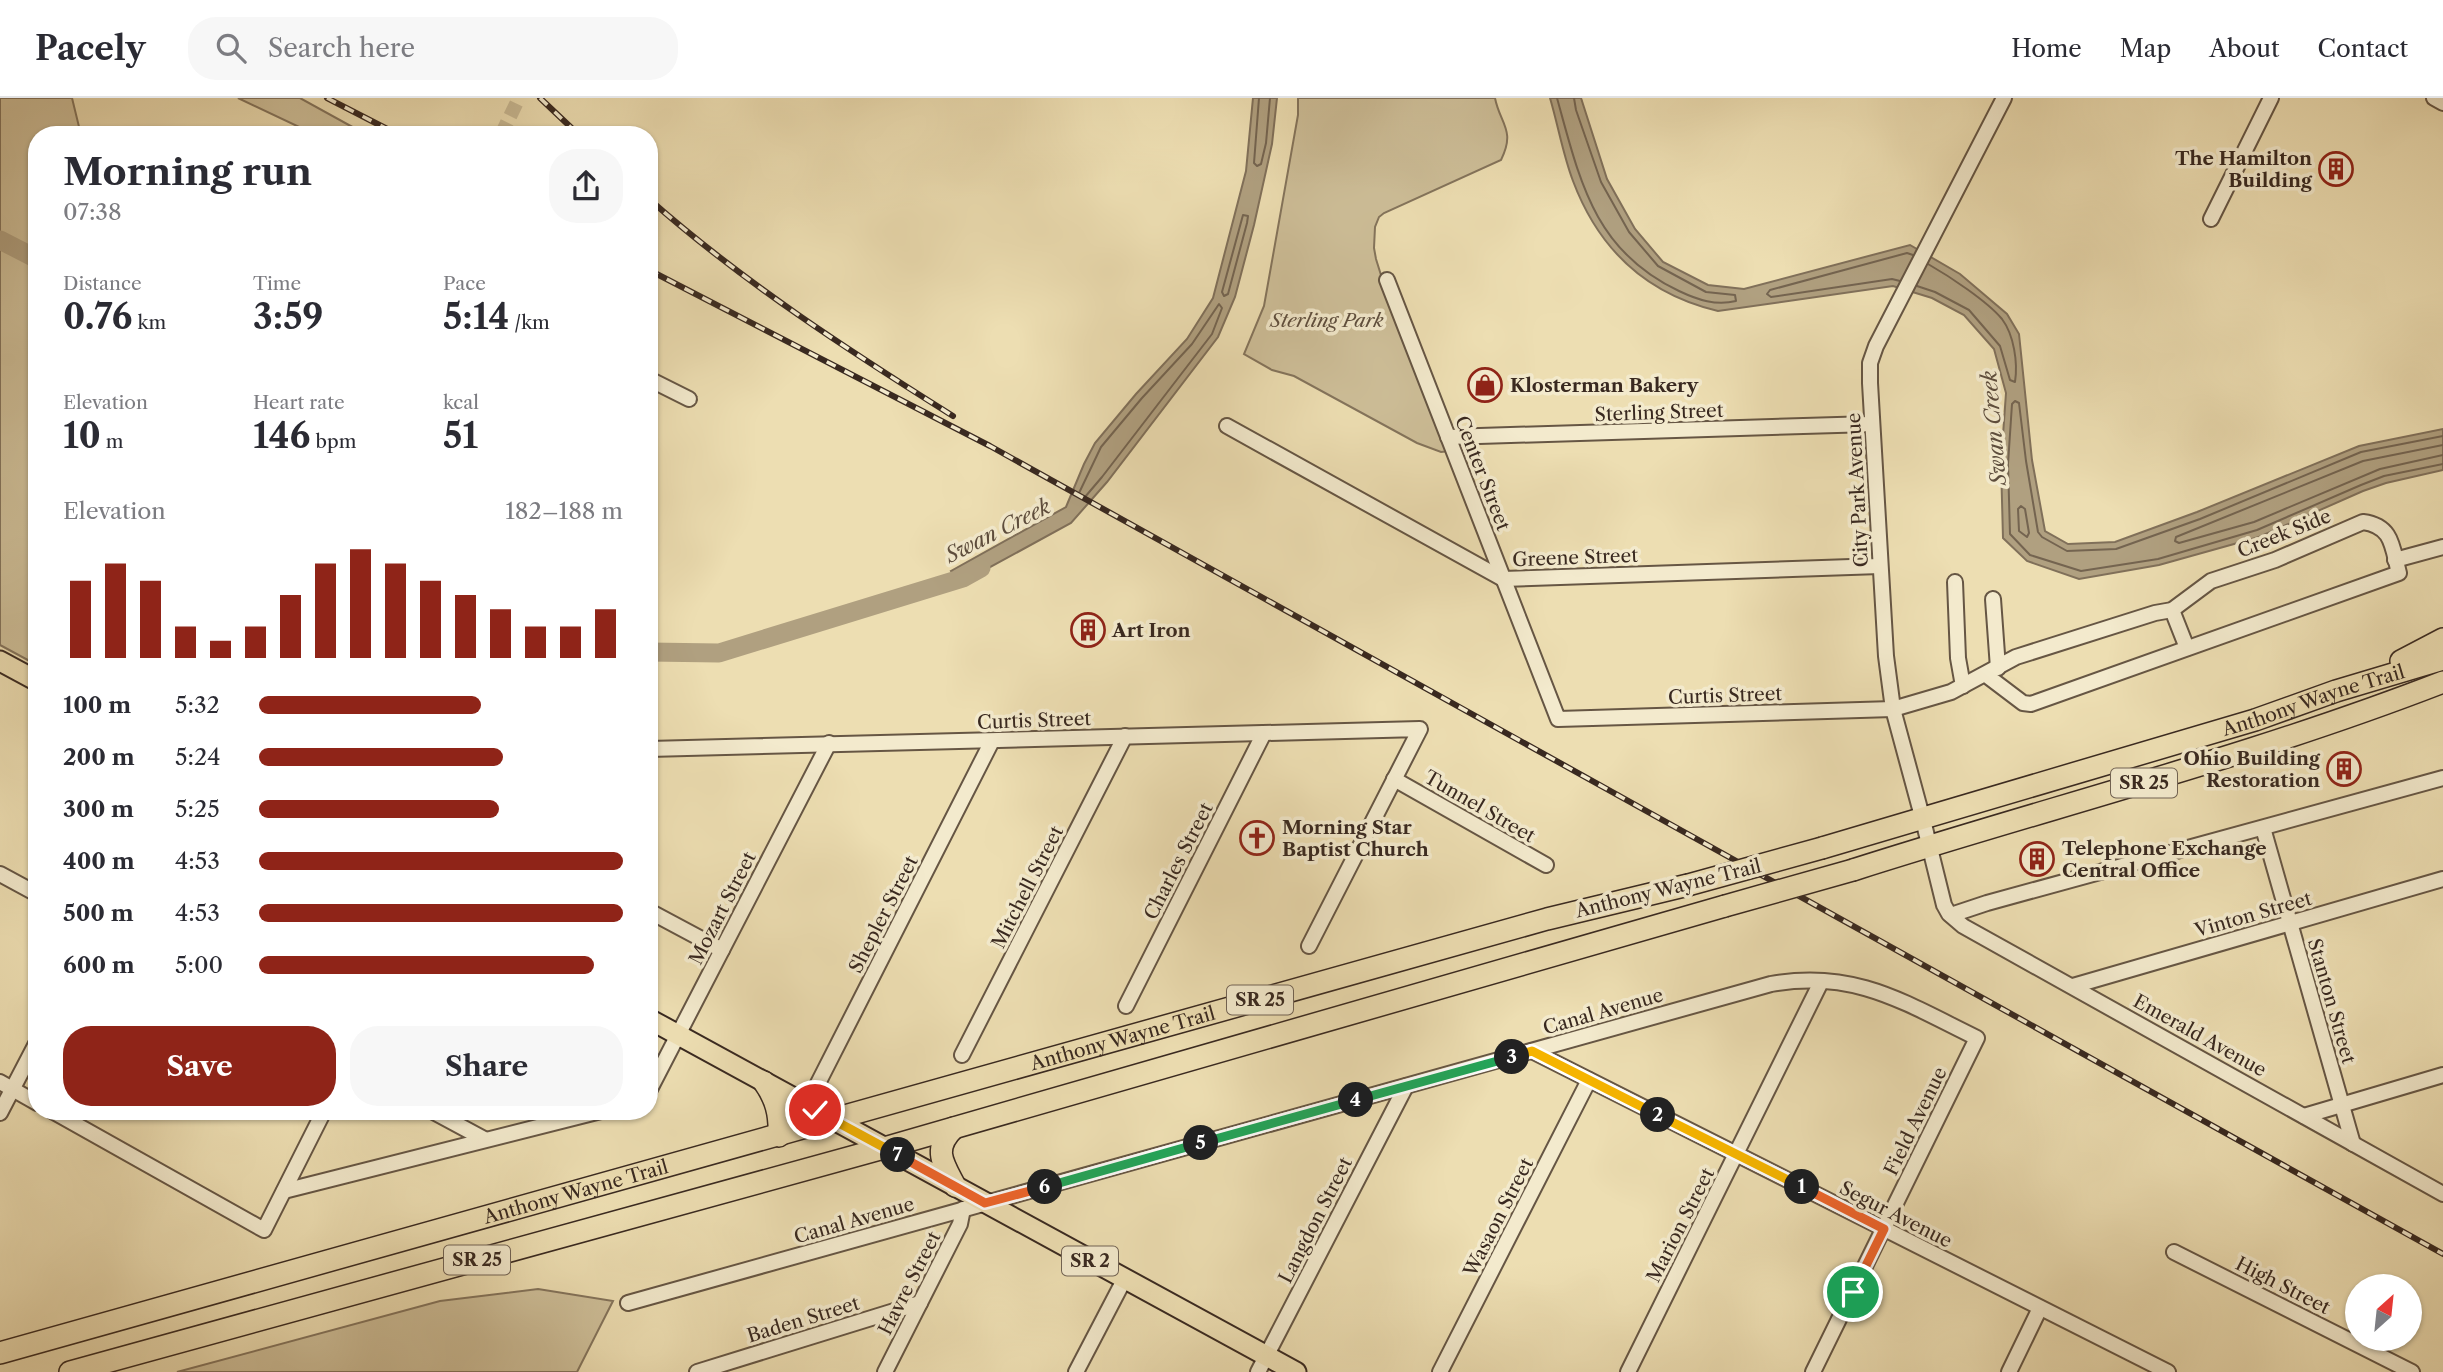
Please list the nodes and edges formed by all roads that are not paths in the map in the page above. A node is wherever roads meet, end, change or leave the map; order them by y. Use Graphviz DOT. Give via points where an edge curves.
graph roads {
  1 [pos="2004,98"];
  2 [pos="2271,98"];
  3 [pos="2434,98"];
  4 [pos="2443,103"];
  5 [pos="2211,219"];
  6 [pos="1387,280"];
  7 [pos="658,384"];
  8 [pos="689,399"];
  9 [pos="1871,424"];
  10 [pos="1227,426"];
  11 [pos="1448,437"];
  12 [pos="2443,547"];
  13 [pos="2395,560"];
  14 [pos="1880,566"];
  15 [pos="1503,579"];
  16 [pos="1955,582"];
  17 [pos="1993,599"];
  18 [pos="2172,610"];
  19 [pos="2443,639"];
  20 [pos="2188,648"];
  21 [pos="2443,659"];
  22 [pos="0,661"];
  23 [pos="1992,672"];
  24 [pos="28,676"];
  25 [pos="2443,682"];
  26 [pos="1964,686"];
  27 [pos="2336,691"];
  28 [pos="2443,697"];
  29 [pos="1893,709"];
  30 [pos="2357,715"];
  31 [pos="1558,719"];
  32 [pos="1264,733"];
  33 [pos="1125,736"];
  34 [pos="992,741"];
  35 [pos="829,743"];
  36 [pos="658,748"];
  37 [pos="2443,778"];
  38 [pos="1394,779"];
  39 [pos="1923,820"];
  40 [pos="2263,828"];
  41 [pos="1929,846"];
  42 [pos="1546,865"];
  43 [pos="0,874"];
  44 [pos="2443,878"];
  45 [pos="28,889"];
  46 [pos="1947,910"];
  47 [pos="658,916"];
  48 [pos="2290,923"];
  49 [pos="1309,946"];
  50 [pos="722,950"];
  51 [pos="1821,982"];
  52 [pos="2073,986"];
  53 [pos="1126,1006"];
  54 [pos="658,1024"];
  55 [pos="678,1035"];
  56 [pos="1976,1038"];
  57 [pos="1532,1051"];
  58 [pos="28,1055"];
  59 [pos="962,1055"];
  60 [pos="658,1074"];
  61 [pos="2443,1075"];
  62 [pos="1589,1080"];
  63 [pos="764,1082"];
  64 [pos="6,1086"];
  65 [pos="1406,1086"];
  66 [pos="28,1098"];
  67 [pos="807,1105"];
  68 [pos="2342,1105"];
  69 [pos="0,1113"];
  70 [pos="2304,1116"];
  71 [pos="68,1120"];
  72 [pos="320,1120"];
  73 [pos="449,1120"];
  74 [pos="563,1120"];
  75 [pos="834,1120"];
  76 [pos="954,1128"];
  77 [pos="779,1136"];
  78 [pos="484,1139"];
  79 [pos="2353,1144"];
  80 [pos="884,1148"];
  81 [pos="1737,1154"];
  82 [pos="956,1186"];
  83 [pos="284,1191"];
  84 [pos="2443,1194"];
  85 [pos="985,1203"];
  86 [pos="963,1209"];
  87 [pos="1884,1229"];
  88 [pos="2174,1252"];
  89 [pos="1124,1280"];
  90 [pos="628,1303"];
  91 [pos="920,1303"];
  92 [pos="2040,1308"];
  93 [pos="71,1334"];
  94 [pos="0,1353"];
  95 [pos="1263,1364"];
  96 [pos="0,1365"];
  97 [pos="70,1372"];
  98 [pos="697,1372"];
  99 [pos="885,1372"];
  100 [pos="1076,1372"];
  101 [pos="1296,1372"];
  102 [pos="1440,1372"];
  103 [pos="1628,1372"];
  104 [pos="1813,1372"];
  105 [pos="2009,1372"];
  106 [pos="2168,1372"];
  107 [pos="2412,1372"];
  1 -- 9 [label="street, City Park Avenue" via="1876,346 1870,363"];
  2 -- 5 [label="street"];
  3 -- 4 [label="street"];
  6 -- 11 [label="street, Center Street"];
  7 -- 8 [label="street"];
  9 -- 11 [label="street, Sterling Street"];
  9 -- 14 [label="street, City Park Avenue"];
  10 -- 15 [label="street, Greene Street"];
  11 -- 15 [label="street, Center Street"];
  12 -- 13 [label="street"];
  13 -- 18 [label="street, Creek Side" via="2386,531 2363,522 2211,581"];
  13 -- 20 [label="street" via="2399,573"];
  14 -- 15 [label="street, Greene Street"];
  14 -- 29 [label="street, City Park Avenue"];
  15 -- 31 [label="street, Center Street"];
  16 -- 26 [label="street" via="1958,658"];
  17 -- 23 [label="street"];
  18 -- 20 [label="street"];
  18 -- 23 [label="street, Creek Side" via="2016,657"];
  19 -- 27 [label="highway"];
  20 -- 23 [label="street" via="2031,704 2023,702"];
  21 -- 27 [label="highway, Anthony Wayne Trail / SR 25"];
  22 -- 24 [label="main road"];
  23 -- 26 [label="street, Creek Side"];
  25 -- 30 [label="highway, Anthony Wayne Trail / SR 25"];
  26 -- 29 [label="street, Creek Side"];
  27 -- 39 [label="highway, Anthony Wayne Trail / SR 25" via="2255,720"];
  28 -- 30 [label="highway"];
  29 -- 31 [label="street, Curtis Street"];
  29 -- 39 [label="street, City Park Avenue"];
  30 -- 41 [label="highway, Anthony Wayne Trail / SR 25"];
  32 -- 33 [label="street, Curtis Street"];
  32 -- 38 [label="street, Curtis Street" via="1420,729"];
  32 -- 53 [label="street, Charles Street"];
  33 -- 34 [label="street, Curtis Street"];
  33 -- 59 [label="street, Mitchell Street"];
  34 -- 35 [label="street, Curtis Street"];
  34 -- 67 [label="street, Shepler Street"];
  35 -- 36 [label="street, Curtis Street"];
  35 -- 50 [label="street, Mozart Street"];
  37 -- 40 [label="street"];
  38 -- 42 [label="street, Tunnel Street"];
  38 -- 49 [label="street"];
  39 -- 41 [label="street, City Park Avenue"];
  39 -- 75 [label="highway, Anthony Wayne Trail / SR 25, bridge" via="1547,919"];
  40 -- 46 [label="street"];
  40 -- 48 [label="street, Stanton Street"];
  41 -- 46 [label="street, City Park Avenue"];
  41 -- 76 [label="highway, Anthony Wayne Trail / SR 25, bridge"];
  43 -- 45 [label="street"];
  44 -- 48 [label="street, Vinton Street"];
  46 -- 52 [label="street, Emerald Avenue" via="1964,926"];
  47 -- 50 [label="street"];
  48 -- 52 [label="street, Vinton Street"];
  48 -- 68 [label="street, Stanton Street"];
  50 -- 55 [label="street, Mozart Street"];
  51 -- 56 [label="street, Canal Avenue" via="1869,988"];
  51 -- 57 [label="street, Canal Avenue" via="1771,984"];
  51 -- 81 [label="street, Marion Street"];
  52 -- 70 [label="street, Emerald Avenue"];
  54 -- 55 [label="main road, SR 2"];
  55 -- 60 [label="street, Mozart Street"];
  55 -- 63 [label="main road, SR 2"];
  56 -- 87 [label="street, Field Avenue"];
  57 -- 62 [label="street, Segur Avenue"];
  57 -- 65 [label="street, Canal Avenue"];
  58 -- 64 [label="street"];
  61 -- 68 [label="street"];
  62 -- 81 [label="street, Segur Avenue"];
  62 -- 102 [label="street, Wasaon Street"];
  63 -- 67 [label="main road, SR 2"];
  63 -- 77 [label="highway" via="776,1099"];
  64 -- 66 [label="street"];
  64 -- 69 [label="street"];
  65 -- 85 [label="street, Canal Avenue"];
  65 -- 95 [label="street, Langdon Street"];
  67 -- 75 [label="main road, SR 2"];
  68 -- 70 [label="street"];
  68 -- 79 [label="street, Stanton Street"];
  70 -- 79 [label="street, Emerald Avenue"];
  71 -- 83 [label="street" via="264,1230"];
  72 -- 83 [label="street"];
  73 -- 78 [label="street"];
  74 -- 78 [label="street"];
  75 -- 77 [label="highway, Anthony Wayne Trail / SR 25"];
  75 -- 80 [label="main road, SR 2"];
  76 -- 80 [label="highway, Anthony Wayne Trail / SR 25"];
  76 -- 82 [label="highway" via="940,1148"];
  77 -- 93 [label="highway, Anthony Wayne Trail / SR 25"];
  78 -- 83 [label="street"];
  79 -- 84 [label="street, Emerald Avenue"];
  80 -- 82 [label="main road, SR 2"];
  80 -- 97 [label="highway, Anthony Wayne Trail / SR 25"];
  81 -- 87 [label="street, Segur Avenue"];
  81 -- 103 [label="street, Marion Street"];
  82 -- 85 [label="main road, SR 2"];
  85 -- 86 [label="street, Canal Avenue"];
  85 -- 89 [label="main road, SR 2"];
  86 -- 90 [label="street, Canal Avenue"];
  86 -- 91 [label="street, Havre Street" via="960,1224"];
  87 -- 92 [label="street, Segur Avenue"];
  87 -- 104 [label="street, Field Avenue"];
  88 -- 107 [label="street, High Street"];
  89 -- 95 [label="main road, SR 2"];
  89 -- 100 [label="street"];
  91 -- 98 [label="street, Baden Street"];
  91 -- 99 [label="street, Havre Street"];
  92 -- 105 [label="street"];
  92 -- 106 [label="street, Segur Avenue"];
  93 -- 94 [label="highway, Anthony Wayne Trail / SR 25"];
  93 -- 96 [label="highway" via="51,1350"];
  95 -- 101 [label="main road, SR 2"];
}
